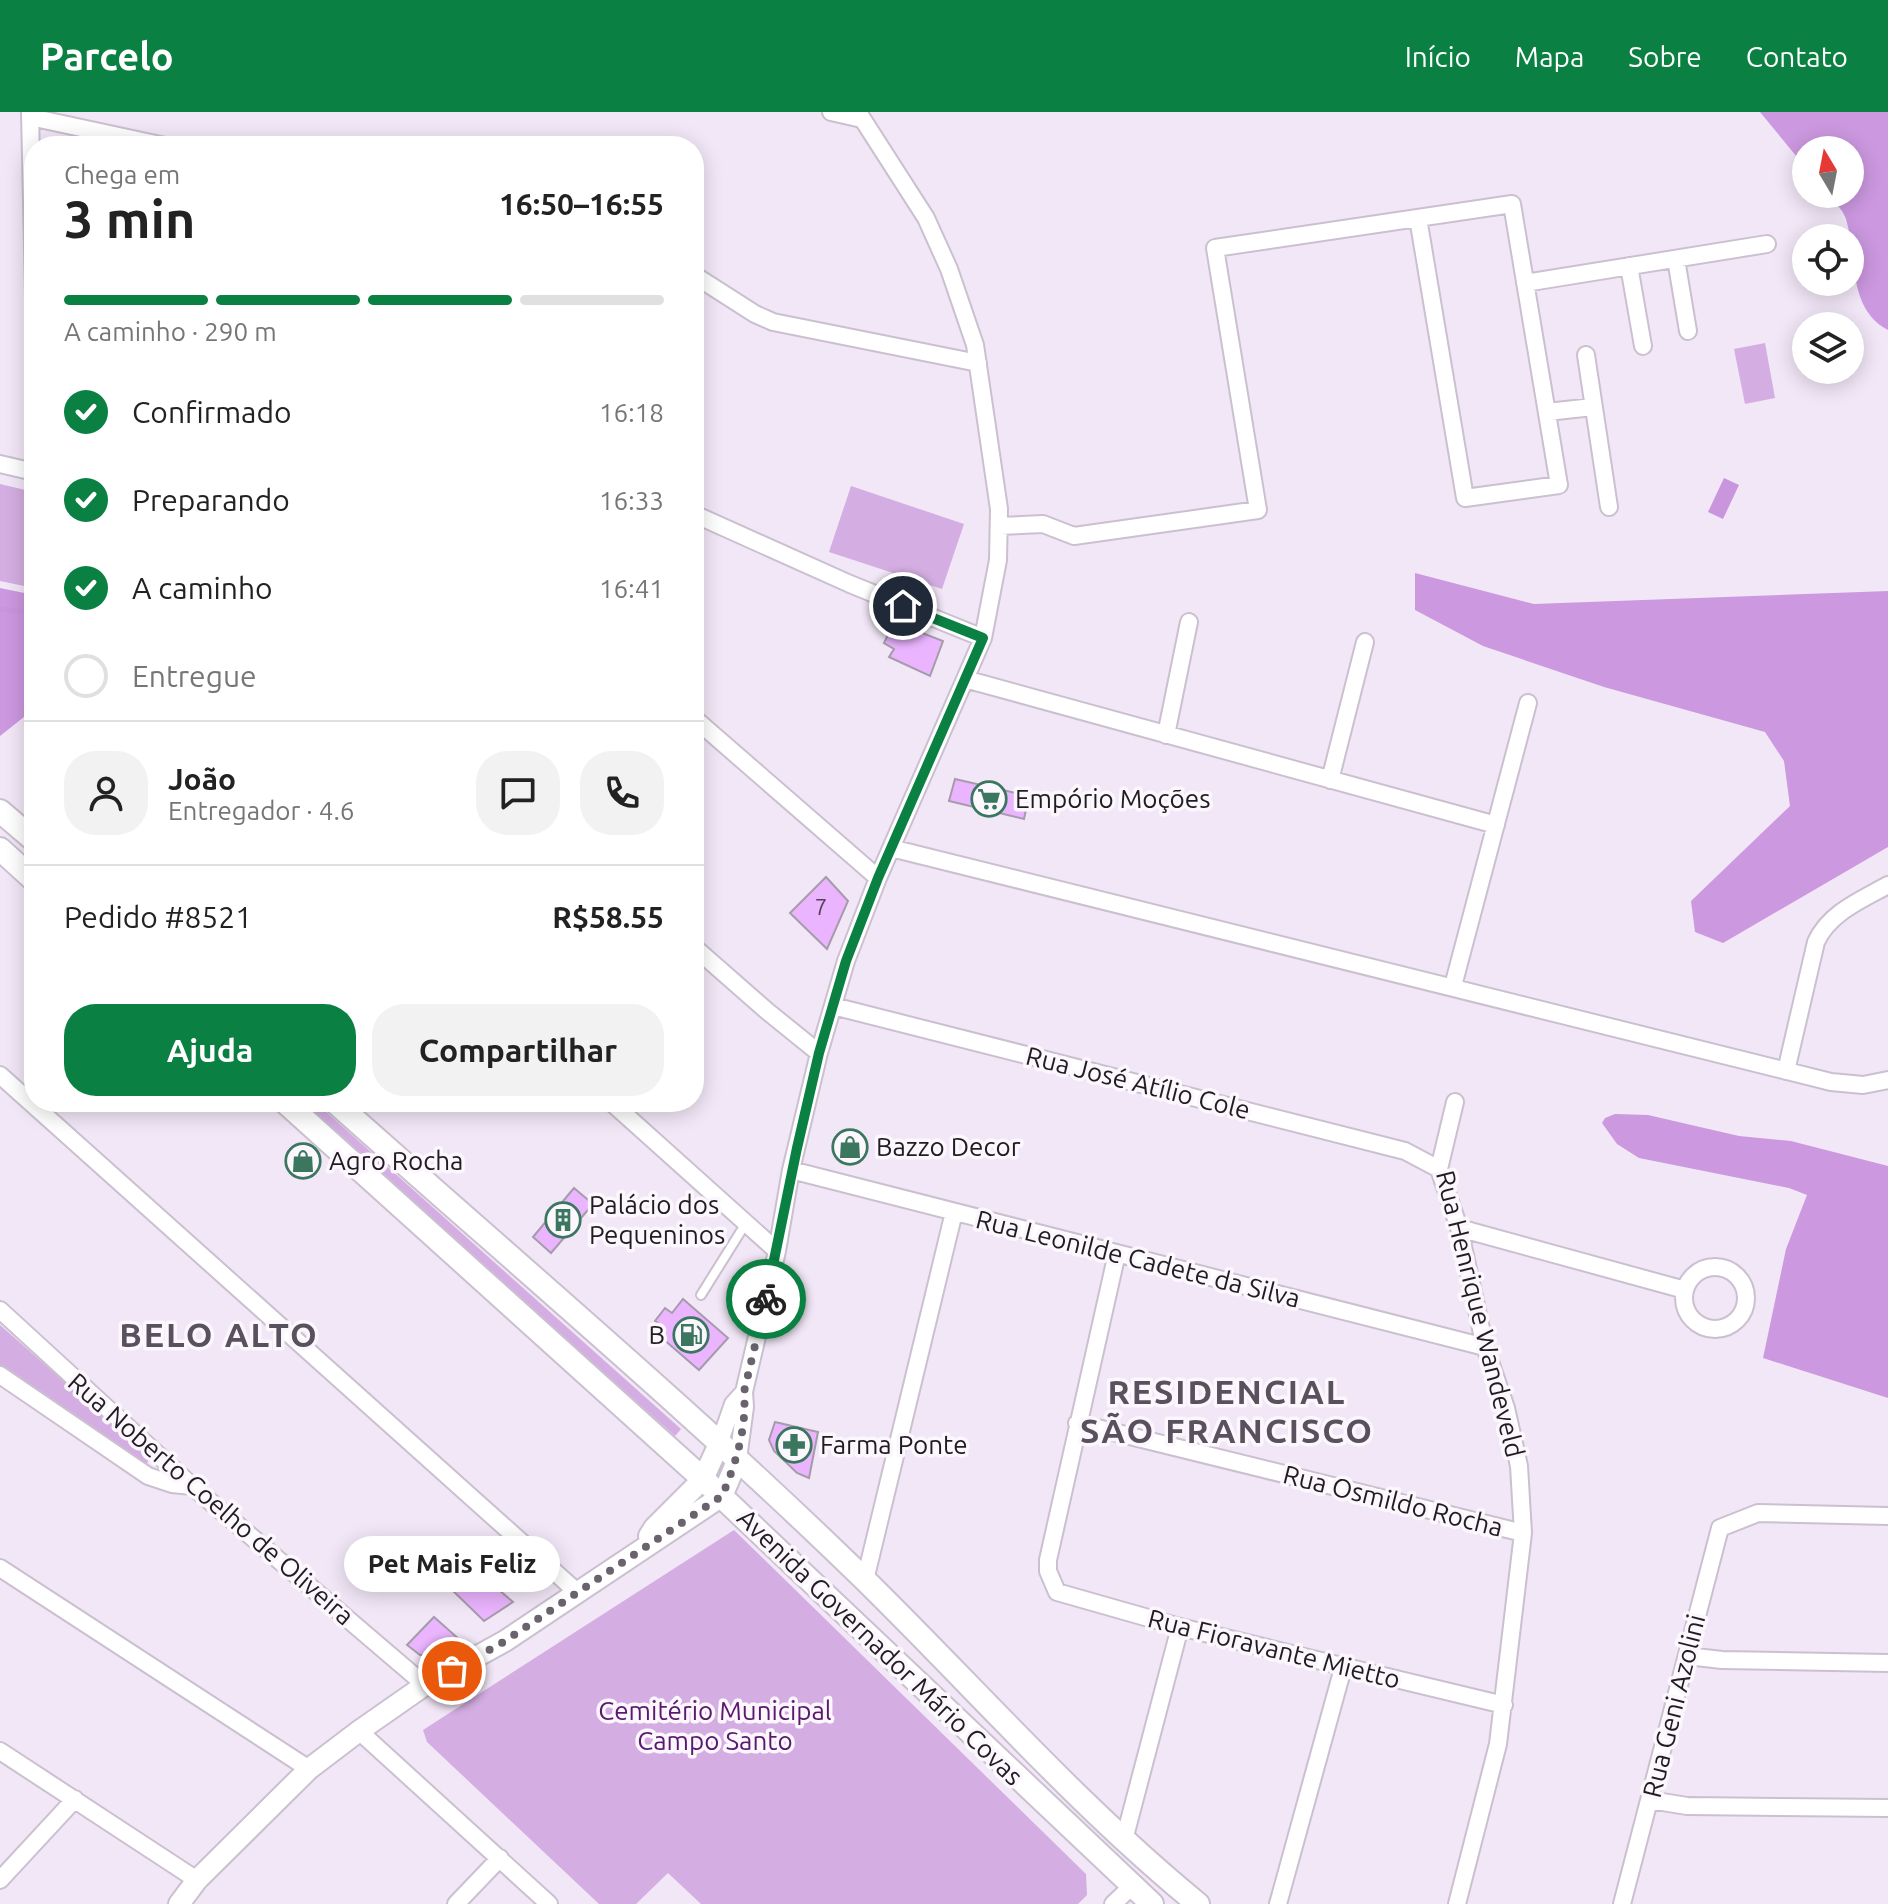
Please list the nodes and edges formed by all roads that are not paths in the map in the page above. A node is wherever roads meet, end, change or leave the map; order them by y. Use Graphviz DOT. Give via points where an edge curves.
graph roads {
  1 [pos="831,112"];
  2 [pos="30,115"];
  3 [pos="860,115"];
  4 [pos="30,136"];
  5 [pos="121,136"];
  6 [pos="1418,218"];
  7 [pos="1767,244"];
  8 [pos="1676,259"];
  9 [pos="1629,266"];
  10 [pos="704,281"];
  11 [pos="1525,283"];
  12 [pos="1688,331"];
  13 [pos="1643,346"];
  14 [pos="1586,355"];
  15 [pos="978,363"];
  16 [pos="1593,407"];
  17 [pos="1547,412"];
  18 [pos="0,464"];
  19 [pos="24,470"];
  20 [pos="1609,507"];
  21 [pos="704,518"];
  22 [pos="999,526"];
  23 [pos="1189,622"];
  24 [pos="983,638"];
  25 [pos="1365,642"];
  26 [pos="965,679"];
  27 [pos="1528,703"];
  28 [pos="704,727"];
  29 [pos="1166,735"];
  30 [pos="1330,780"];
  31 [pos="0,811"];
  32 [pos="1496,825"];
  33 [pos="24,831"];
  34 [pos="891,848"];
  35 [pos="0,849"];
  36 [pos="24,871"];
  37 [pos="878,878"];
  38 [pos="1888,885"];
  39 [pos="704,956"];
  40 [pos="1453,986"];
  41 [pos="833,1006"];
  42 [pos="819,1053"];
  43 [pos="1786,1071"];
  44 [pos="0,1075"];
  45 [pos="1888,1080"];
  46 [pos="24,1096"];
  47 [pos="1455,1102"];
  48 [pos="41,1112"];
  49 [pos="296,1112"];
  50 [pos="346,1112"];
  51 [pos="622,1112"];
  52 [pos="1439,1169"];
  53 [pos="791,1170"];
  54 [pos="954,1212"];
  55 [pos="746,1223"];
  56 [pos="1459,1228"];
  57 [pos="777,1251"];
  58 [pos="1117,1253"];
  59 [pos="1685,1290"];
  60 [pos="701,1295"];
  61 [pos="0,1310"];
  62 [pos="1485,1347"];
  63 [pos="0,1375"];
  64 [pos="744,1392"];
  65 [pos="1077,1423"];
  66 [pos="719,1444"];
  67 [pos="738,1459"];
  68 [pos="703,1479"];
  69 [pos="192,1486"];
  70 [pos="722,1496"];
  71 [pos="1888,1516"];
  72 [pos="1523,1533"];
  73 [pos="644,1547"];
  74 [pos="0,1568"];
  75 [pos="865,1580"];
  76 [pos="576,1591"];
  77 [pos="1180,1627"];
  78 [pos="1687,1656"];
  79 [pos="1888,1663"];
  80 [pos="1343,1668"];
  81 [pos="425,1685"];
  82 [pos="1504,1705"];
  83 [pos="359,1731"];
  84 [pos="0,1751"];
  85 [pos="309,1769"];
  86 [pos="75,1799"];
  87 [pos="1650,1800"];
  88 [pos="1888,1808"];
  89 [pos="1124,1840"];
  90 [pos="500,1858"];
  91 [pos="0,1880"];
  92 [pos="197,1880"];
  93 [pos="1131,1887"];
  94 [pos="179,1904"];
  95 [pos="456,1904"];
  96 [pos="549,1904"];
  97 [pos="1113,1904"];
  98 [pos="1152,1904"];
  99 [pos="1198,1904"];
  100 [pos="1278,1904"];
  101 [pos="1457,1904"];
  102 [pos="1622,1904"];
  1 -- 3 [label="street"];
  2 -- 4 [label="street"];
  2 -- 5 [label="street"];
  3 -- 15 [label="street" via="926,218 949,269"];
  6 -- 11 [label="street" via="1512,204"];
  6 -- 17 [label="street" via="1465,498 1559,485"];
  6 -- 22 [label="street" via="1215,248 1258,510 1074,536 1043,524"];
  7 -- 8 [label="street"];
  8 -- 9 [label="street"];
  8 -- 12 [label="street"];
  9 -- 11 [label="street"];
  9 -- 13 [label="street"];
  10 -- 15 [label="street" via="773,322"];
  11 -- 17 [label="street"];
  14 -- 16 [label="street"];
  15 -- 22 [label="street"];
  16 -- 17 [label="street"];
  16 -- 20 [label="street"];
  18 -- 19 [label="street"];
  21 -- 24 [label="street"];
  22 -- 24 [label="street"];
  23 -- 29 [label="street"];
  24 -- 26 [label="street"];
  25 -- 30 [label="street"];
  26 -- 29 [label="street"];
  26 -- 34 [label="street"];
  27 -- 32 [label="street"];
  28 -- 37 [label="street"];
  29 -- 30 [label="street"];
  30 -- 32 [label="street"];
  31 -- 33 [label="main road"];
  32 -- 40 [label="street"];
  34 -- 37 [label="street"];
  34 -- 40 [label="street"];
  35 -- 36 [label="main road"];
  37 -- 41 [label="street"];
  38 -- 43 [label="street" via="1822,928"];
  39 -- 42 [label="street"];
  40 -- 43 [label="street"];
  41 -- 42 [label="street"];
  41 -- 52 [label="street, Rua José Atílio Cole" via="1405,1151"];
  42 -- 53 [label="street"];
  43 -- 45 [label="street" via="1847,1085"];
  44 -- 46 [label="street"];
  47 -- 52 [label="street, Rua Henrique Wandeveld"];
  48 -- 76 [label="street"];
  49 -- 68 [label="main road, Avenida Governador Mário Covas"];
  50 -- 66 [label="main road, Avenida Governador Mário Covas"];
  51 -- 55 [label="street"];
  52 -- 56 [label="street, Rua Henrique Wandeveld"];
  53 -- 54 [label="street, Rua Leonilde Cadete da Silva"];
  53 -- 57 [label="street"];
  54 -- 58 [label="street, Rua Leonilde Cadete da Silva"];
  54 -- 75 [label="street"];
  55 -- 57 [label="street"];
  55 -- 60 [label="lane"];
  56 -- 59 [label="street"];
  56 -- 62 [label="street, Rua Henrique Wandeveld"];
  57 -- 64 [label="street"];
  58 -- 62 [label="street, Rua Leonilde Cadete da Silva"];
  58 -- 65 [label="street"];
  61 -- 69 [label="street, Rua Noberto Coelho de Oliveira"];
  62 -- 72 [label="street, Rua Henrique Wandeveld" via="1519,1466"];
  63 -- 69 [label="street" via="148,1476"];
  64 -- 66 [label="street" via="733,1404"];
  64 -- 67 [label="street"];
  65 -- 72 [label="street, Rua Osmildo Rocha"];
  65 -- 77 [label="street, Rua Fioravante Mietto" via="1048,1560 1051,1582 1057,1592"];
  66 -- 67 [label="main road, Avenida Governador Mário Covas"];
  66 -- 68 [label="street"];
  67 -- 70 [label="street"];
  67 -- 75 [label="main road, Avenida Governador Mário Covas"];
  68 -- 70 [label="main road, Avenida Governador Mário Covas"];
  68 -- 73 [label="street" via="654,1528"];
  69 -- 81 [label="street, Rua Noberto Coelho de Oliveira"];
  70 -- 73 [label="street"];
  70 -- 93 [label="main road, Avenida Governador Mário Covas"];
  71 -- 78 [label="street, Rua Geni Azolini" via="1758,1513 1720,1528"];
  72 -- 82 [label="street, Rua Henrique Wandeveld"];
  73 -- 76 [label="street"];
  74 -- 85 [label="street"];
  75 -- 89 [label="main road, Avenida Governador Mário Covas"];
  76 -- 81 [label="street" via="505,1641"];
  77 -- 80 [label="street, Rua Fioravante Mietto"];
  77 -- 89 [label="street"];
  78 -- 79 [label="street"];
  78 -- 87 [label="street, Rua Geni Azolini"];
  80 -- 82 [label="street, Rua Fioravante Mietto"];
  80 -- 100 [label="street"];
  81 -- 83 [label="street"];
  82 -- 101 [label="street, Rua Henrique Wandeveld"];
  83 -- 85 [label="street"];
  83 -- 90 [label="street"];
  84 -- 86 [label="street"];
  85 -- 92 [label="street"];
  86 -- 91 [label="street"];
  86 -- 92 [label="street"];
  87 -- 88 [label="street" via="1687,1806"];
  87 -- 102 [label="street, Rua Geni Azolini"];
  89 -- 99 [label="main road, Avenida Governador Mário Covas"];
  90 -- 95 [label="street"];
  90 -- 96 [label="street"];
  92 -- 94 [label="street"];
  93 -- 97 [label="street"];
  93 -- 98 [label="main road, Avenida Governador Mário Covas"];
}
